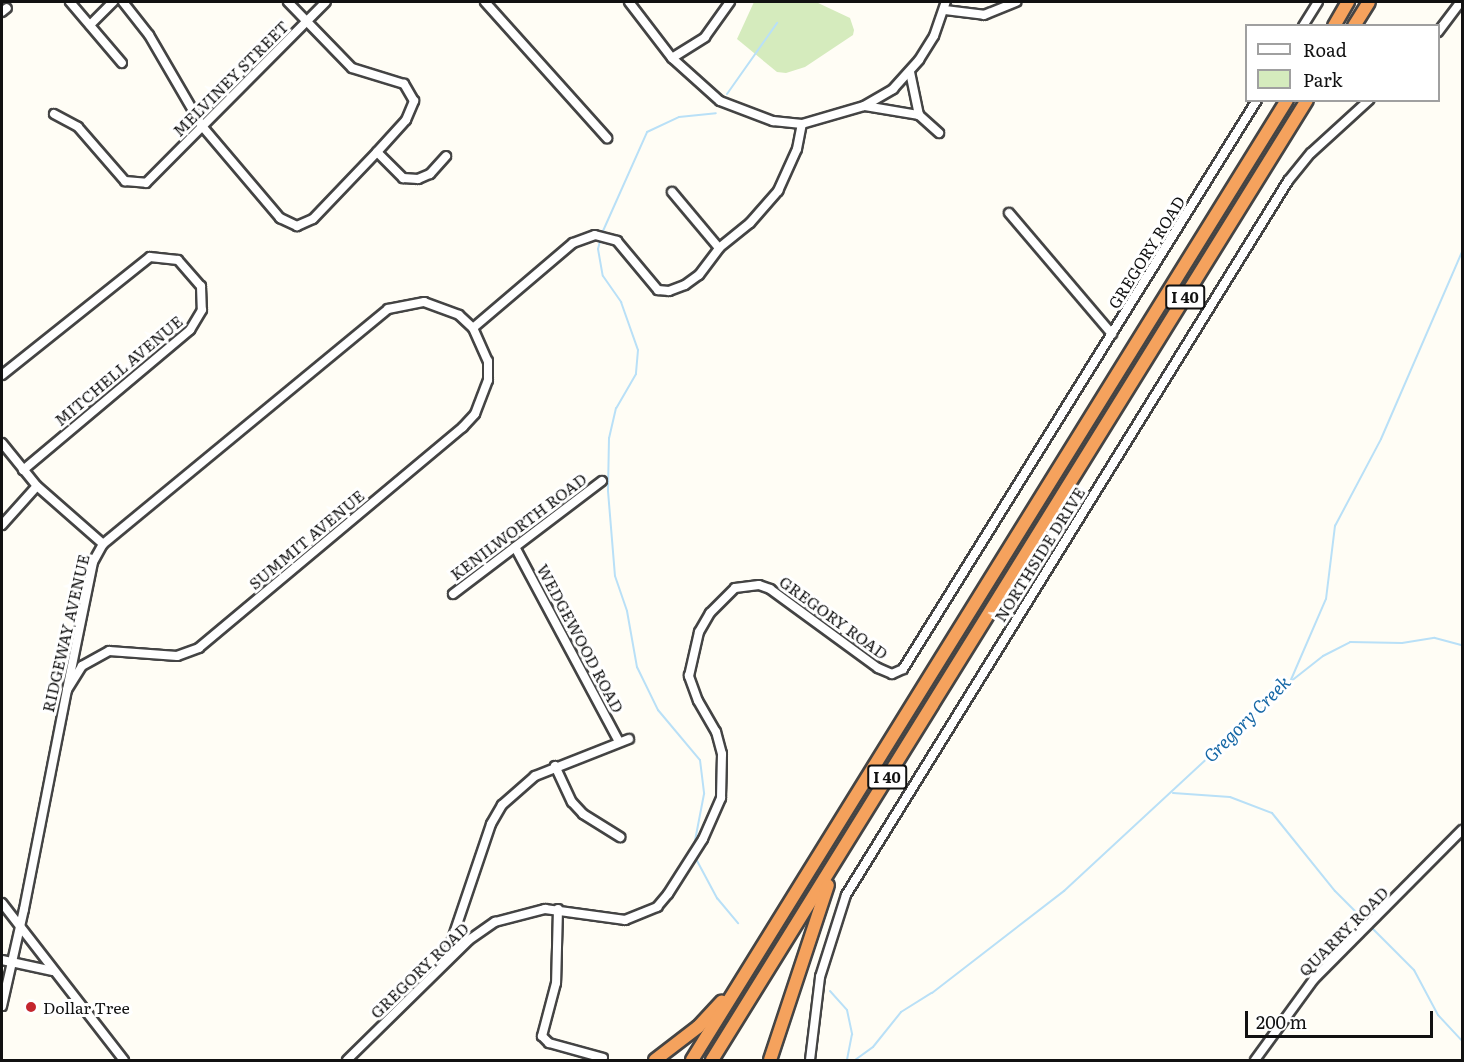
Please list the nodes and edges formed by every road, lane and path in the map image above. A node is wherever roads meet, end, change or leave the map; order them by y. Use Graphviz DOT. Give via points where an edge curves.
graph roads {
  1 [pos="70,2"];
  2 [pos="113,2"];
  3 [pos="123,2"];
  4 [pos="288,2"];
  5 [pos="326,2"];
  6 [pos="485,2"];
  7 [pos="629,2"];
  8 [pos="730,2"];
  9 [pos="1017,2"];
  10 [pos="1318,2"];
  11 [pos="1348,2"];
  12 [pos="1369,2"];
  13 [pos="1461,2"];
  14 [pos="945,5"];
  15 [pos="307,22"];
  16 [pos="1304,24"];
  17 [pos="1335,24"];
  18 [pos="1355,24"];
  19 [pos="90,25"];
  20 [pos="1440,29"];
  21 [pos="672,58"];
  22 [pos="122,63"];
  23 [pos="910,72"];
  24 [pos="1256,102"];
  25 [pos="1286,102"];
  26 [pos="1306,102"];
  27 [pos="1367,102"];
  28 [pos="864,106"];
  29 [pos="54,114"];
  30 [pos="919,115"];
  31 [pos="802,124"];
  32 [pos="202,126"];
  33 [pos="939,134"];
  34 [pos="607,138"];
  35 [pos="377,152"];
  36 [pos="446,156"];
  37 [pos="672,192"];
  38 [pos="1009,213"];
  39 [pos="719,248"];
  40 [pos="473,328"];
  41 [pos="1112,334"];
  42 [pos="2,375"];
  43 [pos="2,443"];
  44 [pos="23,470"];
  45 [pos="602,481"];
  46 [pos="37,486"];
  47 [pos="2,525"];
  48 [pos="103,544"];
  49 [pos="515,547"];
  50 [pos="453,594"];
  51 [pos="67,690"];
  52 [pos="629,739"];
  53 [pos="619,742"];
  54 [pos="555,766"];
  55 [pos="868,809"];
  56 [pos="1462,830"];
  57 [pos="620,837"];
  58 [pos="2,903"];
  59 [pos="558,909"];
  60 [pos="20,926"];
  61 [pos="6,961"];
  62 [pos="443,967"];
  63 [pos="749,968"];
  64 [pos="53,971"];
  65 [pos="2,1006"];
  66 [pos="603,1058"];
  67 [pos="124,1060"];
  68 [pos="347,1060"];
  69 [pos="655,1060"];
  70 [pos="692,1060"];
  71 [pos="712,1060"];
  72 [pos="770,1060"];
  73 [pos="810,1060"];
  74 [pos="1255,1060"];
  1 -- 19 [label="street"];
  2 -- 19 [label="street"];
  3 -- 32 [label="street" via="149,35"];
  4 -- 15 [label="street"];
  5 -- 15 [label="street, MELVINEY STREET"];
  6 -- 34 [label="street"];
  7 -- 21 [label="street"];
  8 -- 21 [label="street" via="705,37"];
  9 -- 14 [label="street" via="984,15"];
  10 -- 16 [label="street"];
  11 -- 17 [label="highway"];
  12 -- 18 [label="highway"];
  13 -- 20 [label="street"];
  14 -- 23 [label="street"];
  15 -- 32 [label="street, MELVINEY STREET"];
  15 -- 35 [label="street" via="352,68 404,84 411,92 412,112"];
  19 -- 22 [label="street"];
  21 -- 31 [label="street" via="720,101 764,119"];
  23 -- 28 [label="street" via="893,89"];
  23 -- 30 [label="street"];
  24 -- 41 [label="street, GREGORY ROAD"];
  25 -- 63 [label="highway, I 40"];
  26 -- 55 [label="highway, I 40"];
  27 -- 73 [label="street, NORTHSIDE DRIVE" via="1311,153 1288,181 846,894 820,978"];
  28 -- 30 [label="street"];
  28 -- 31 [label="street"];
  29 -- 32 [label="street, MELVINEY STREET" via="78,127 118,174 132,183 152,179"];
  30 -- 33 [label="street"];
  31 -- 39 [label="street" via="797,149 778,191 750,223"];
  32 -- 35 [label="street" via="280,218 297,226 313,219"];
  35 -- 36 [label="street" via="398,174 412,179 427,177"];
  37 -- 39 [label="street"];
  38 -- 41 [label="street"];
  39 -- 40 [label="street" via="699,275 669,291 649,283 617,241 595,235 583,237"];
  40 -- 48 [label="street, RIDGEWAY AVENUE" via="443,306 424,302 388,309"];
  40 -- 51 [label="street, SUMMIT AVENUE" via="485,352 488,380 480,405 463,427 199,648 177,656 109,651 82,666"];
  41 -- 59 [label="street, GREGORY ROAD" via="903,669 892,674 878,668 770,589 747,584 725,596 699,633 689,676 722,754 721,798 708,830 668,894 642,915 608,919"];
  42 -- 44 [label="street, MITCHELL AVENUE" via="150,257 178,260 197,279 202,310 190,330"];
  43 -- 44 [label="street"];
  44 -- 46 [label="street"];
  45 -- 49 [label="street, KENILWORTH ROAD"];
  46 -- 47 [label="street"];
  46 -- 48 [label="street"];
  48 -- 51 [label="street, RIDGEWAY AVENUE" via="93,562"];
  49 -- 50 [label="street, KENILWORTH ROAD"];
  49 -- 53 [label="street, WEDGEWOOD ROAD"];
  51 -- 60 [label="street, RIDGEWAY AVENUE"];
  52 -- 53 [label="street"];
  53 -- 54 [label="street"];
  54 -- 57 [label="street" via="572,802 583,814"];
  54 -- 62 [label="street" via="517,789 491,824"];
  55 -- 71 [label="highway, I 40"];
  55 -- 72 [label="highway" via="820,902"];
  56 -- 74 [label="street, QUARRY ROAD" via="1314,979"];
  58 -- 60 [label="street"];
  59 -- 62 [label="street, GREGORY ROAD" via="533,911 495,922 469,940"];
  59 -- 66 [label="street" via="556,983 542,1036 549,1043"];
  60 -- 61 [label="street, RIDGEWAY AVENUE"];
  60 -- 64 [label="street"];
  61 -- 64 [label="street"];
  61 -- 65 [label="street, RIDGEWAY AVENUE"];
  62 -- 68 [label="street, GREGORY ROAD"];
  63 -- 69 [label="highway" via="698,1027"];
  63 -- 70 [label="highway, I 40"];
  64 -- 67 [label="street"];
}
